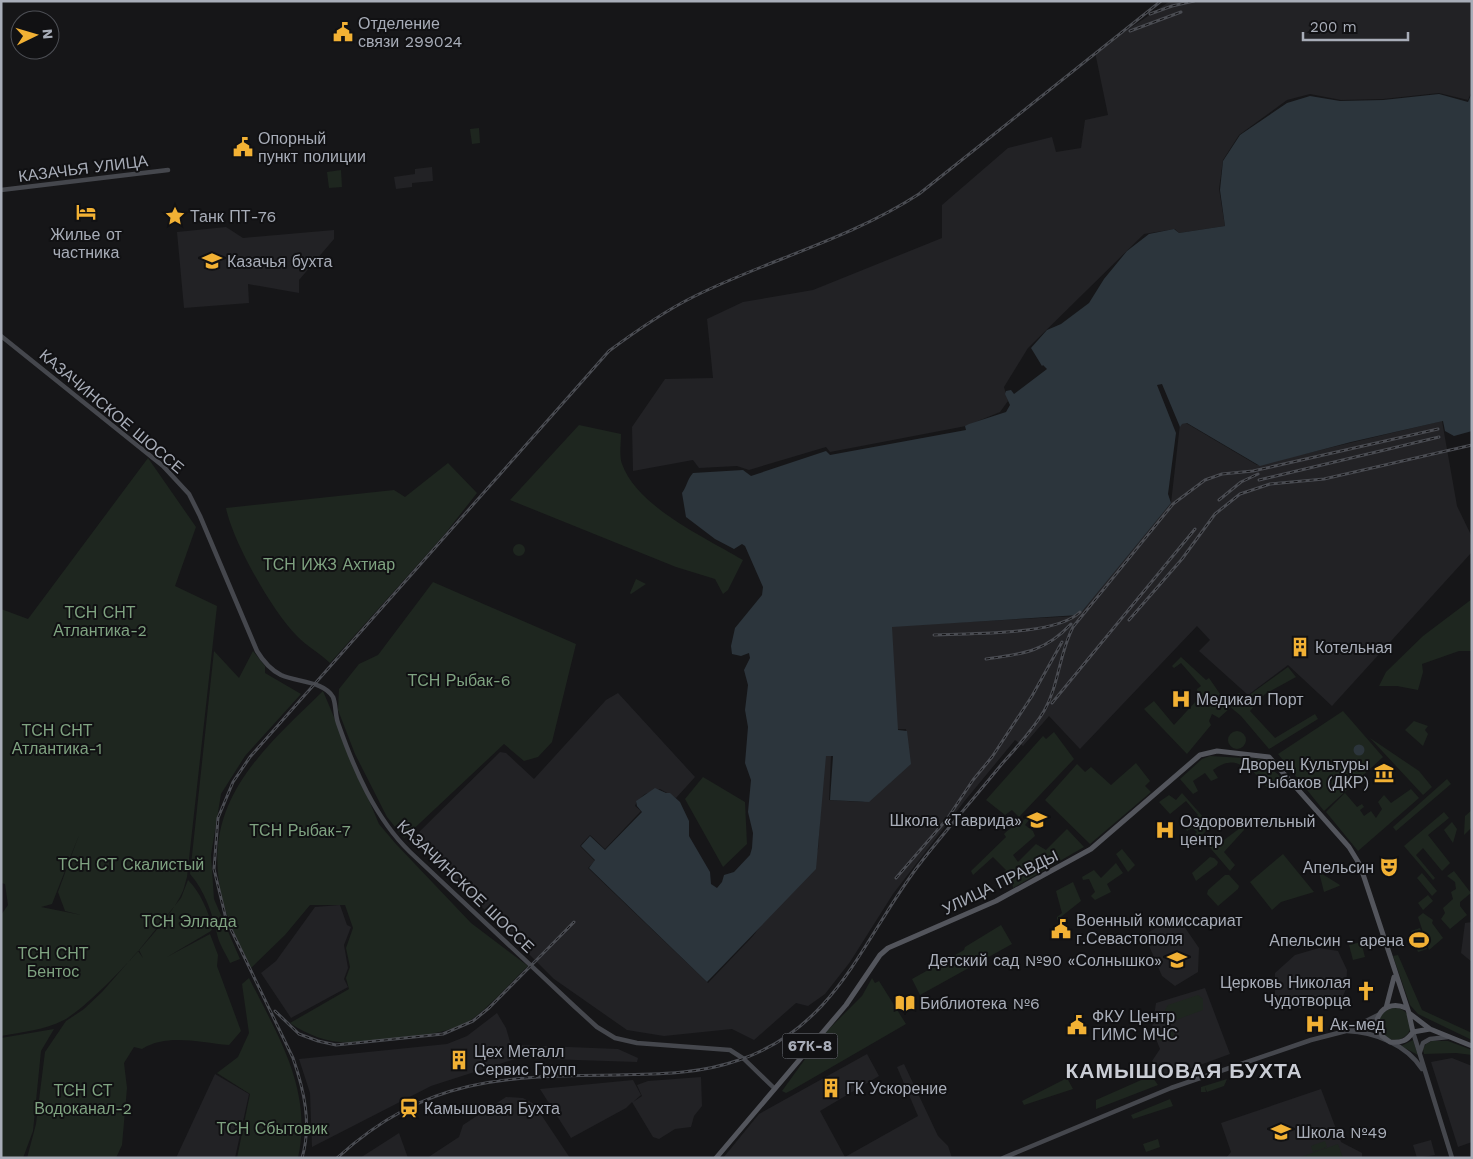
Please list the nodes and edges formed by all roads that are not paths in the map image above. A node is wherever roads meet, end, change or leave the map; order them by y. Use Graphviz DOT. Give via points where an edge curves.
graph roads {
  1 [pos="168,170"];
  2 [pos="1,190"];
  3 [pos="1,336"];
  4 [pos="1394,974"];
  5 [pos="1386,1008"];
  6 [pos="1407,1011"];
  7 [pos="1379,1014"];
  8 [pos="1430,1029"];
  9 [pos="1346,1031"];
  10 [pos="1413,1032"];
  11 [pos="1448,1037"];
  12 [pos="1390,1042"];
  13 [pos="1472,1046"];
  14 [pos="1420,1056"];
  15 [pos="1425,1073"];
  16 [pos="774,1088"];
  17 [pos="716,1158"];
  18 [pos="1003,1158"];
  19 [pos="1452,1158"];
  1 -- 2 [label="main road, КАЗАЧЬЯ УЛИЦА"];
  3 -- 16 [label="main road, КАЗАЧИНСКОЕ ШОССЕ" via="163,466 189,494 257,652 281,675 321,687 333,698 337,722 371,798 386,826 402,845 574,1006 615,1038 637,1043 730,1050"];
  4 -- 5 [label="main road"];
  4 -- 6 [label="main road"];
  4 -- 16 [label="main road, УЛИЦА ПРАВДЫ / 67К-8" via="1356,857 1269,757 1218,751 1200,754 1091,849 996,901 888,948 846,1005"];
  5 -- 6 [label="main road" via="1400,1006"];
  5 -- 7 [label="main road"];
  6 -- 8 [label="main road"];
  6 -- 10 [label="main road"];
  7 -- 9 [label="main road" via="1373,1020"];
  7 -- 12 [label="main road" via="1379,1033"];
  8 -- 10 [label="main road"];
  8 -- 11 [label="main road"];
  9 -- 12 [label="main road" via="1367,1033"];
  9 -- 18 [label="main road" via="1182,1084"];
  10 -- 12 [label="main road" via="1405,1041"];
  10 -- 14 [label="main road"];
  11 -- 13 [label="main road"];
  11 -- 14 [label="main road" via="1423,1043"];
  12 -- 15 [label="main road" via="1412,1055"];
  14 -- 15 [label="main road"];
  15 -- 19 [label="main road"];
  16 -- 17 [label="main road, 67К-8"];
}
